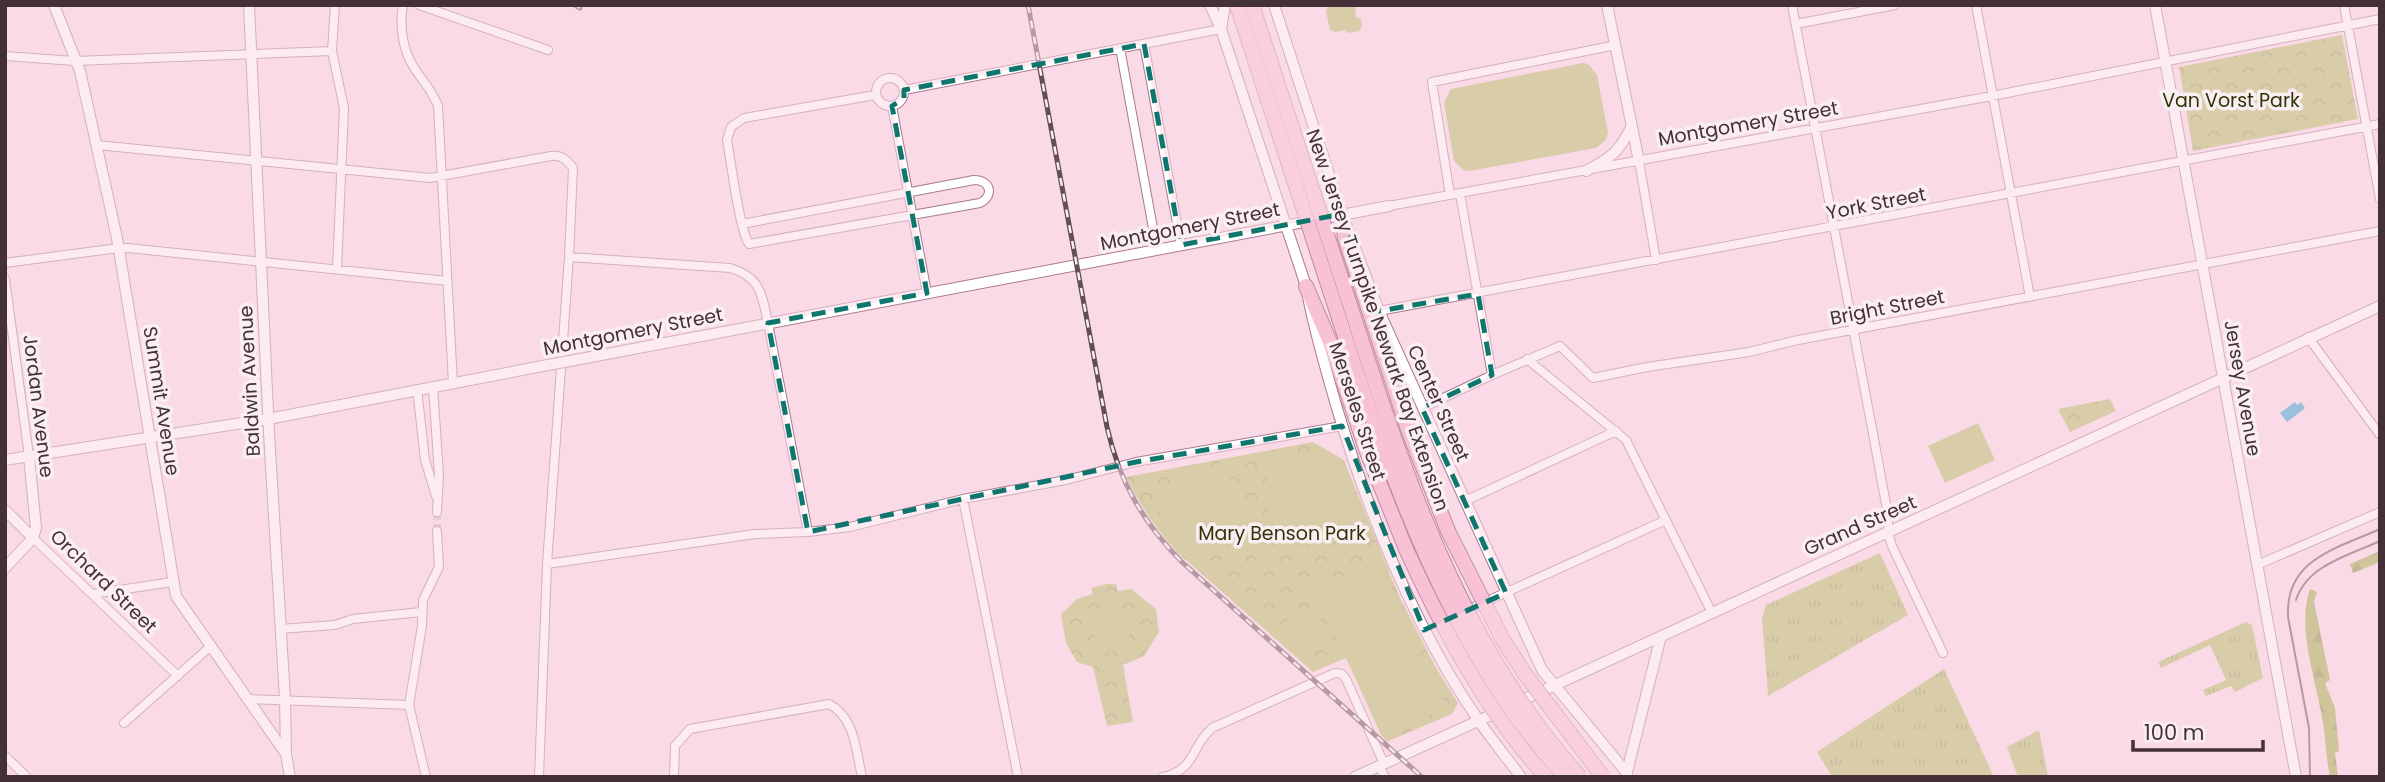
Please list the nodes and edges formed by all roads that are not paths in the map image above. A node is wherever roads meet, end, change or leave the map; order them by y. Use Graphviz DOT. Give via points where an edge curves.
graph roads {
  1 [pos="54,5"];
  2 [pos="249,5"];
  3 [pos="335,5"];
  4 [pos="403,5"];
  5 [pos="419,5"];
  6 [pos="1210,5"];
  7 [pos="1216,5"];
  8 [pos="1225,5"];
  9 [pos="1237,5"];
  10 [pos="1252,5"];
  11 [pos="1274,5"];
  12 [pos="1607,5"];
  13 [pos="1792,5"];
  14 [pos="1895,5"];
  15 [pos="1976,5"];
  16 [pos="2155,5"];
  17 [pos="2344,5"];
  18 [pos="2380,19"];
  19 [pos="1796,24"];
  20 [pos="2348,24"];
  21 [pos="1221,29"];
  22 [pos="1144,44"];
  23 [pos="1616,45"];
  24 [pos="1120,48"];
  25 [pos="548,50"];
  26 [pos="332,51"];
  27 [pos="252,54"];
  28 [pos="5,56"];
  29 [pos="75,61"];
  30 [pos="2166,62"];
  31 [pos="904,90"];
  32 [pos="875,95"];
  33 [pos="1992,96"];
  34 [pos="892,106"];
  35 [pos="2380,124"];
  36 [pos="1632,126"];
  37 [pos="2365,126"];
  38 [pos="1814,129"];
  39 [pos="97,145"];
  40 [pos="2184,159"];
  41 [pos="256,161"];
  42 [pos="1639,161"];
  43 [pos="340,170"];
  44 [pos="1586,171"];
  45 [pos="443,177"];
  46 [pos="2009,192"];
  47 [pos="908,193"];
  48 [pos="1460,194"];
  49 [pos="1450,195"];
  50 [pos="2380,199"];
  51 [pos="1389,206"];
  52 [pos="1342,215"];
  53 [pos="913,216"];
  54 [pos="743,224"];
  55 [pos="1285,225"];
  56 [pos="1833,227"];
  57 [pos="2380,230"];
  58 [pos="1181,245"];
  59 [pos="119,248"];
  60 [pos="1157,250"];
  61 [pos="569,257"];
  62 [pos="1656,260"];
  63 [pos="261,261"];
  64 [pos="5,263"];
  65 [pos="2203,264"];
  66 [pos="337,269"];
  67 [pos="5,279"];
  68 [pos="447,281"];
  69 [pos="1306,286"];
  70 [pos="927,293"];
  71 [pos="1478,293"];
  72 [pos="2030,297"];
  73 [pos="2380,306"];
  74 [pos="1379,311"];
  75 [pos="768,324"];
  76 [pos="1853,330"];
  77 [pos="2308,337"];
  78 [pos="1527,359"];
  79 [pos="1492,375"];
  80 [pos="2224,377"];
  81 [pos="453,383"];
  82 [pos="433,386"];
  83 [pos="417,389"];
  84 [pos="1422,408"];
  85 [pos="268,419"];
  86 [pos="1342,426"];
  87 [pos="1616,431"];
  88 [pos="2380,435"];
  89 [pos="150,436"];
  90 [pos="1362,438"];
  91 [pos="29,456"];
  92 [pos="5,460"];
  93 [pos="437,499"];
  94 [pos="963,499"];
  95 [pos="1465,501"];
  96 [pos="5,510"];
  97 [pos="437,512"];
  98 [pos="2380,512"];
  99 [pos="1667,520"];
  100 [pos="438,531"];
  101 [pos="808,532"];
  102 [pos="1888,533"];
  103 [pos="33,538"];
  104 [pos="547,564"];
  105 [pos="2257,565"];
  106 [pos="5,568"];
  107 [pos="172,582"];
  108 [pos="1506,593"];
  109 [pos="93,594"];
  110 [pos="421,611"];
  111 [pos="1712,613"];
  112 [pos="285,628"];
  113 [pos="1424,630"];
  114 [pos="1661,636"];
  115 [pos="211,646"];
  116 [pos="1943,653"];
  117 [pos="178,676"];
  118 [pos="1555,685"];
  119 [pos="249,699"];
  120 [pos="285,699"];
  121 [pos="409,705"];
  122 [pos="1479,721"];
  123 [pos="124,723"];
  124 [pos="286,754"];
  125 [pos="5,756"];
  126 [pos="1382,765"];
  127 [pos="1183,774"];
  128 [pos="1626,775"];
  129 [pos="27,777"];
  130 [pos="290,777"];
  131 [pos="426,777"];
  132 [pos="540,777"];
  133 [pos="674,777"];
  134 [pos="862,777"];
  135 [pos="1018,777"];
  136 [pos="1163,777"];
  137 [pos="1354,777"];
  138 [pos="1385,777"];
  139 [pos="1521,777"];
  140 [pos="1546,777"];
  141 [pos="1565,777"];
  142 [pos="1580,777"];
  143 [pos="1603,777"];
  144 [pos="2296,777"];
  1 -- 29 [label="main road, Summit Avenue"];
  2 -- 27 [label="main road, Baldwin Avenue"];
  3 -- 26 [label="street"];
  4 -- 45 [label="street" via="405,50 414,69 432,88 438,106"];
  5 -- 25 [label="street"];
  6 -- 21 [label="main road"];
  7 -- 21 [label="main road"];
  8 -- 21 [label="main road"];
  9 -- 141 [label="highway, New Jersey Turnpike Newark Bay Extension, bridge" via="1380,442 1412,524 1493,682"];
  10 -- 142 [label="highway, New Jersey Turnpike Newark Bay Extension, bridge" via="1388,422 1426,523 1497,663 1534,720"];
  11 -- 52 [label="main road, Center Street"];
  12 -- 23 [label="main road"];
  13 -- 19 [label="street"];
  14 -- 19 [label="street"];
  15 -- 33 [label="street"];
  16 -- 30 [label="main road, Jersey Avenue"];
  17 -- 20 [label="street"];
  18 -- 20 [label="street, Montgomery Street"];
  19 -- 38 [label="street"];
  20 -- 30 [label="street, Montgomery Street"];
  20 -- 37 [label="street"];
  21 -- 22 [label="street"];
  21 -- 55 [label="main road, Merseles Street"];
  22 -- 24 [label="street"];
  22 -- 58 [label="street"];
  23 -- 36 [label="main road"];
  23 -- 49 [label="street" via="1432,82"];
  24 -- 31 [label="street"];
  24 -- 60 [label="street"];
  26 -- 27 [label="street"];
  26 -- 43 [label="street" via="344,108"];
  27 -- 29 [label="street"];
  27 -- 41 [label="main road, Baldwin Avenue"];
  28 -- 29 [label="street"];
  29 -- 39 [label="main road, Summit Avenue"];
  30 -- 33 [label="street, Montgomery Street"];
  30 -- 40 [label="main road, Jersey Avenue"];
  31 -- 32 [label="street" via="900,82 887,78 877,85"];
  31 -- 34 [label="street" via="902,100"];
  32 -- 34 [label="street" via="883,105"];
  32 -- 54 [label="street" via="744,118 731,127 727,140"];
  33 -- 38 [label="street, Montgomery Street"];
  33 -- 46 [label="street"];
  34 -- 47 [label="street"];
  35 -- 37 [label="street, York Street"];
  36 -- 42 [label="main road"];
  36 -- 44 [label="main road" via="1612,157"];
  37 -- 40 [label="street, York Street"];
  37 -- 50 [label="street"];
  38 -- 42 [label="street, Montgomery Street"];
  38 -- 56 [label="street"];
  39 -- 41 [label="street"];
  39 -- 59 [label="main road, Summit Avenue"];
  40 -- 46 [label="street, York Street"];
  40 -- 65 [label="main road, Jersey Avenue"];
  41 -- 43 [label="street"];
  41 -- 63 [label="main road, Baldwin Avenue"];
  42 -- 44 [label="street, Montgomery Street"];
  42 -- 62 [label="street"];
  43 -- 45 [label="street"];
  43 -- 66 [label="street"];
  44 -- 48 [label="street, Montgomery Street"];
  45 -- 61 [label="street" via="551,156 566,159 574,175"];
  45 -- 68 [label="street"];
  46 -- 56 [label="street, York Street"];
  46 -- 72 [label="street"];
  47 -- 53 [label="street"];
  47 -- 53 [label="street" via="974,180 982,180 989,188 980,203"];
  47 -- 54 [label="street"];
  48 -- 49 [label="street, Montgomery Street"];
  48 -- 71 [label="street"];
  49 -- 51 [label="street, Montgomery Street"];
  51 -- 52 [label="main road, Montgomery Street"];
  52 -- 55 [label="main road, Montgomery Street"];
  52 -- 74 [label="main road, Center Street"];
  52 -- 143 [label="highway, bridge" via="1345,238 1396,393 1448,531 1503,640"];
  53 -- 54 [label="street" via="749,244"];
  53 -- 70 [label="street"];
  55 -- 58 [label="main road, Montgomery Street"];
  55 -- 69 [label="main road, Merseles Street"];
  56 -- 62 [label="street, York Street"];
  56 -- 76 [label="street"];
  57 -- 65 [label="street, Bright Street"];
  58 -- 60 [label="main road, Montgomery Street"];
  59 -- 63 [label="street"];
  59 -- 64 [label="street"];
  59 -- 89 [label="main road, Summit Avenue"];
  60 -- 70 [label="main road, Montgomery Street"];
  61 -- 75 [label="street" via="744,272 761,291"];
  61 -- 104 [label="street"];
  62 -- 71 [label="street, York Street"];
  63 -- 66 [label="street"];
  63 -- 85 [label="main road, Baldwin Avenue"];
  65 -- 72 [label="street, Bright Street"];
  65 -- 80 [label="main road, Jersey Avenue"];
  66 -- 68 [label="street"];
  67 -- 91 [label="street, Jordan Avenue"];
  68 -- 81 [label="street"];
  69 -- 86 [label="main road, Merseles Street"];
  69 -- 90 [label="highway" via="1331,342"];
  70 -- 75 [label="main road, Montgomery Street"];
  71 -- 74 [label="street, York Street"];
  71 -- 79 [label="street"];
  72 -- 76 [label="street, Bright Street"];
  73 -- 77 [label="main road, Grand Street"];
  74 -- 84 [label="main road, Center Street"];
  75 -- 81 [label="main road, Montgomery Street, bridge"];
  75 -- 101 [label="street"];
  76 -- 78 [label="street, Bright Street" via="1593,378 1560,346"];
  76 -- 102 [label="street"];
  77 -- 80 [label="main road, Grand Street"];
  77 -- 88 [label="street"];
  78 -- 79 [label="street, Bright Street"];
  78 -- 87 [label="street"];
  79 -- 84 [label="street, Bright Street"];
  80 -- 102 [label="main road, Grand Street"];
  80 -- 105 [label="main road, Jersey Avenue"];
  81 -- 82 [label="main road, Montgomery Street"];
  82 -- 83 [label="main road, Montgomery Street"];
  82 -- 93 [label="street"];
  83 -- 85 [label="main road, Montgomery Street"];
  83 -- 93 [label="street" via="425,460"];
  84 -- 95 [label="main road, Center Street"];
  85 -- 89 [label="main road, Montgomery Street"];
  85 -- 112 [label="main road, Baldwin Avenue"];
  86 -- 90 [label="highway"];
  86 -- 94 [label="street" via="1136,462"];
  86 -- 113 [label="main road, Merseles Street" via="1376,522"];
  87 -- 95 [label="street"];
  87 -- 99 [label="street" via="1626,440"];
  89 -- 91 [label="main road, Montgomery Street"];
  89 -- 107 [label="main road, Summit Avenue"];
  90 -- 140 [label="highway, bridge" via="1406,549 1444,627 1512,736"];
  91 -- 92 [label="main road, Montgomery Street"];
  91 -- 103 [label="main road, Jordan Avenue"];
  93 -- 97 [label="street"];
  94 -- 101 [label="street" via="868,523"];
  94 -- 135 [label="street"];
  95 -- 108 [label="main road, Center Street"];
  96 -- 103 [label="main road, Orchard Street"];
  98 -- 105 [label="street"];
  99 -- 108 [label="street"];
  99 -- 111 [label="street"];
  100 -- 110 [label="street" via="439,567"];
  101 -- 104 [label="street" via="755,534"];
  102 -- 111 [label="main road, Grand Street"];
  102 -- 116 [label="street"];
  103 -- 106 [label="main road"];
  103 -- 109 [label="street, Orchard Street"];
  104 -- 132 [label="street"];
  105 -- 144 [label="main road, Jersey Avenue"];
  107 -- 109 [label="street"];
  107 -- 115 [label="main road, Summit Avenue" via="176,596"];
  108 -- 113 [label="street"];
  108 -- 118 [label="main road, Center Street" via="1542,670"];
  109 -- 117 [label="street, Orchard Street"];
  110 -- 112 [label="street"];
  110 -- 121 [label="street"];
  111 -- 114 [label="main road, Grand Street"];
  112 -- 120 [label="main road, Baldwin Avenue"];
  113 -- 122 [label="main road, Merseles Street"];
  114 -- 118 [label="main road, Grand Street"];
  114 -- 128 [label="main road"];
  115 -- 117 [label="street"];
  115 -- 119 [label="main road, Summit Avenue"];
  117 -- 123 [label="street"];
  118 -- 122 [label="main road, Grand Street"];
  118 -- 128 [label="main road, Center Street"];
  119 -- 120 [label="street"];
  119 -- 124 [label="main road, Summit Avenue"];
  120 -- 121 [label="street"];
  120 -- 124 [label="main road, Baldwin Avenue"];
  121 -- 131 [label="street"];
  122 -- 126 [label="main road, Grand Street"];
  122 -- 139 [label="main road, Merseles Street"];
  124 -- 130 [label="main road, Summit Avenue"];
  125 -- 129 [label="street"];
  126 -- 127 [label="street" via="1346,679 1335,673 1212,727"];
  126 -- 137 [label="main road, Grand Street"];
  126 -- 138 [label="street"];
  127 -- 136 [label="street"];
  133 -- 134 [label="street" via="675,747 690,729 829,704 845,715"];
}
